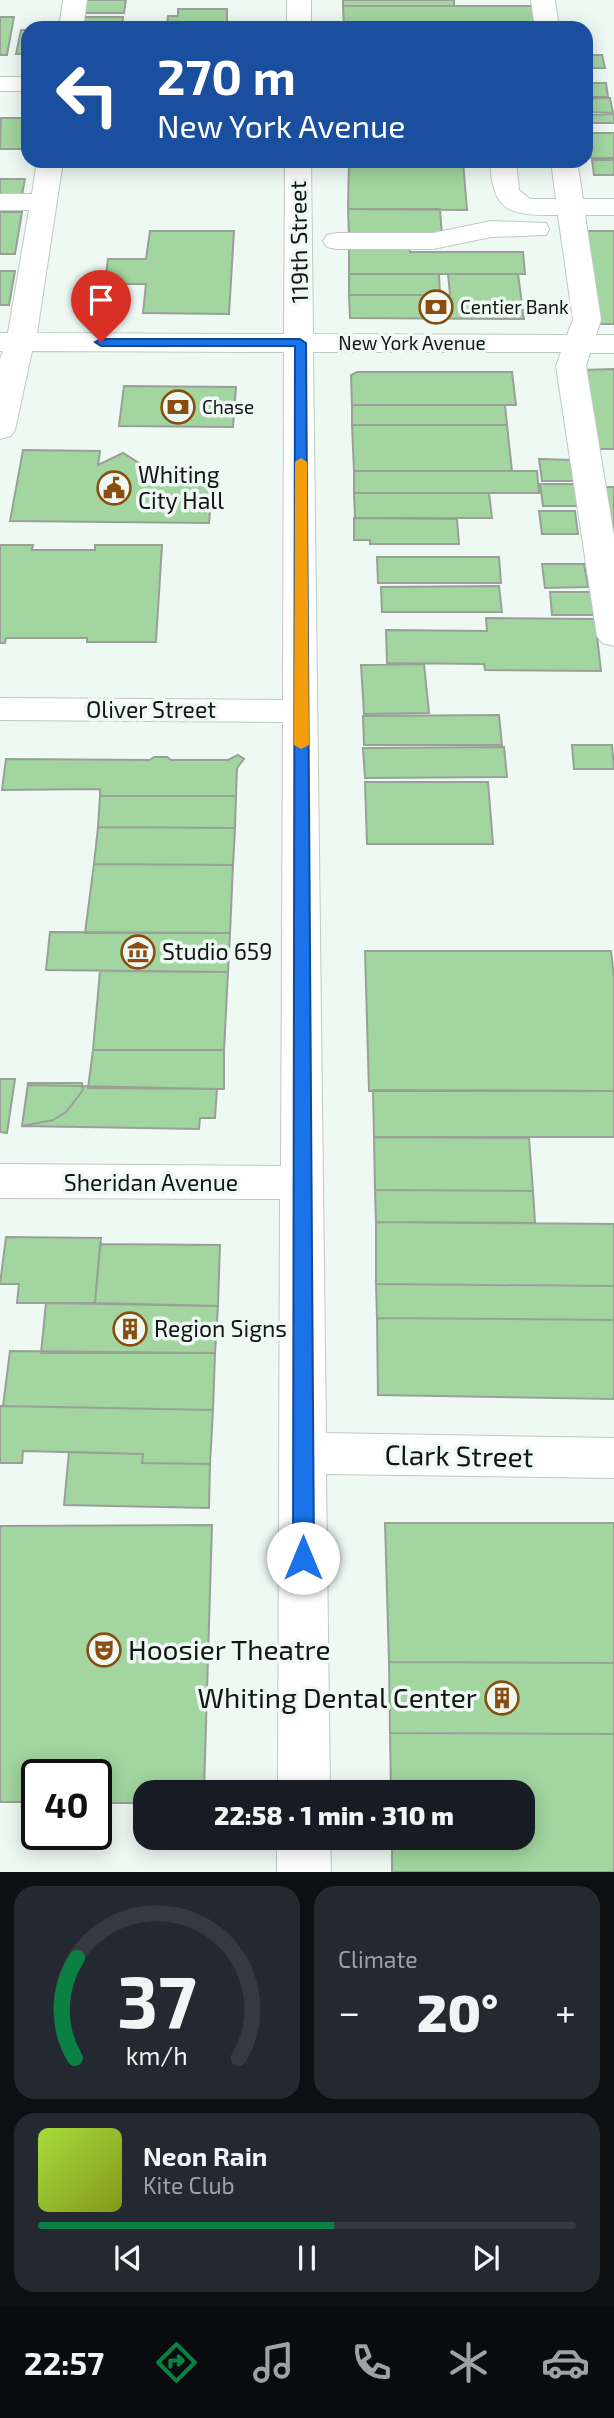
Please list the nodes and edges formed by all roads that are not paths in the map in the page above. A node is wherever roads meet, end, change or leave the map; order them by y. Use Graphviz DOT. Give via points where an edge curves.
graph roads {
  1 [pos="75,0"];
  2 [pos="299,0"];
  3 [pos="543,0"];
  4 [pos="72,21"];
  5 [pos="299,21"];
  6 [pos="546,21"];
  7 [pos="0,84"];
  8 [pos="21,84"];
  9 [pos="49,168"];
  10 [pos="298,168"];
  11 [pos="504,168"];
  12 [pos="565,168"];
  13 [pos="0,202"];
  14 [pos="43,202"];
  15 [pos="570,207"];
  16 [pos="614,207"];
  17 [pos="536,229"];
  18 [pos="337,241"];
  19 [pos="10,342"];
  20 [pos="300,343"];
  21 [pos="580,343"];
  22 [pos="614,344"];
  23 [pos="0,430"];
  24 [pos="601,479"];
  25 [pos="614,636"];
  26 [pos="0,709"];
  27 [pos="301,711"];
  28 [pos="0,1181"];
  29 [pos="302,1183"];
  30 [pos="303,1453"];
  31 [pos="614,1458"];
  32 [pos="304,1780"];
  33 [pos="304,1850"];
  34 [pos="304,1872"];
  1 -- 4 [label="street"];
  2 -- 5 [label="street"];
  3 -- 6 [label="street"];
  7 -- 8 [label="street"];
  9 -- 14 [label="street"];
  10 -- 20 [label="street, 119th Street"];
  11 -- 15 [label="street" via="506,194 513,203"];
  12 -- 15 [label="street"];
  13 -- 14 [label="street"];
  14 -- 19 [label="street"];
  15 -- 16 [label="street"];
  15 -- 21 [label="street" via="587,320"];
  17 -- 18 [label="street" via="491,229 433,241"];
  19 -- 20 [label="street, New York Avenue"];
  19 -- 23 [label="street" via="13,363"];
  20 -- 21 [label="street, New York Avenue"];
  20 -- 27 [label="street, 119th Street"];
  21 -- 22 [label="street, New York Avenue"];
  21 -- 24 [label="street" via="571,366"];
  24 -- 25 [label="street"];
  26 -- 27 [label="street, Oliver Street"];
  27 -- 29 [label="street, 119th Street"];
  28 -- 29 [label="street, Sheridan Avenue"];
  29 -- 30 [label="street, 119th Street"];
  30 -- 31 [label="street, Clark Street"];
  30 -- 32 [label="street, 119th Street"];
  33 -- 34 [label="street"];
}
